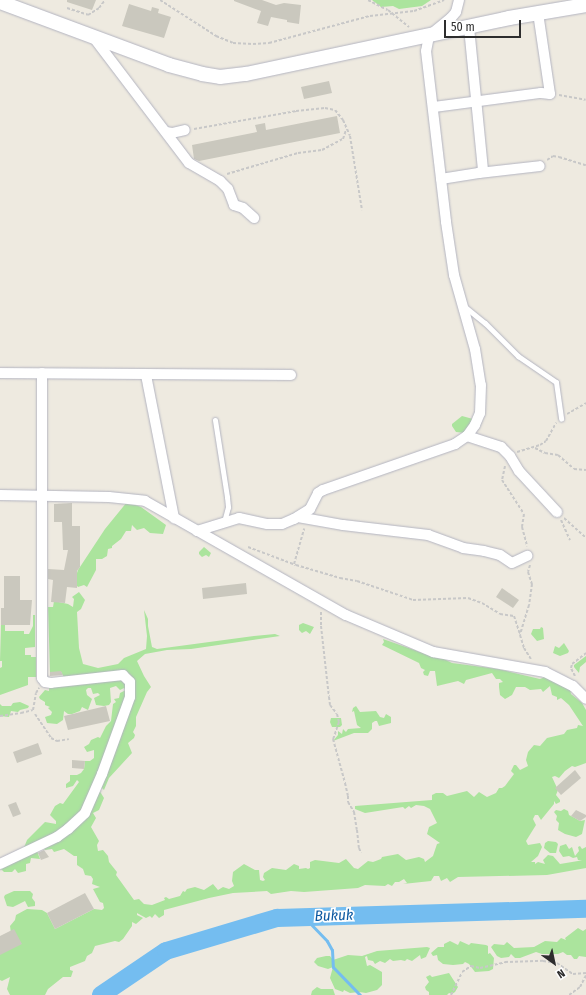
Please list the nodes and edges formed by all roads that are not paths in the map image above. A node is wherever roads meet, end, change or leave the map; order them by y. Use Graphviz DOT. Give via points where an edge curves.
graph roads {
  1 [pos="459,0"];
  2 [pos="0,2"];
  3 [pos="586,5"];
  4 [pos="538,13"];
  5 [pos="470,27"];
  6 [pos="424,36"];
  7 [pos="94,38"];
  8 [pos="475,102"];
  9 [pos="434,108"];
  10 [pos="185,130"];
  11 [pos="166,132"];
  12 [pos="540,166"];
  13 [pos="483,172"];
  14 [pos="441,179"];
  15 [pos="254,218"];
  16 [pos="462,304"];
  17 [pos="0,373"];
  18 [pos="42,374"];
  19 [pos="146,375"];
  20 [pos="291,376"];
  21 [pos="561,418"];
  22 [pos="215,420"];
  23 [pos="468,436"];
  24 [pos="0,495"];
  25 [pos="42,496"];
  26 [pos="557,512"];
  27 [pos="174,518"];
  28 [pos="302,518"];
  29 [pos="224,522"];
  30 [pos="197,531"];
  31 [pos="527,556"];
  32 [pos="586,699"];
  33 [pos="0,864"];
  1 -- 6 [label="street" via="456,12 451,18"];
  2 -- 7 [label="street"];
  3 -- 4 [label="street"];
  4 -- 5 [label="street"];
  4 -- 8 [label="street" via="550,94"];
  5 -- 6 [label="street"];
  5 -- 8 [label="street"];
  6 -- 7 [label="street" via="246,74 220,77 169,65"];
  6 -- 9 [label="street"];
  7 -- 11 [label="street"];
  8 -- 9 [label="street"];
  8 -- 13 [label="street"];
  9 -- 14 [label="street"];
  10 -- 11 [label="street"];
  11 -- 15 [label="street" via="190,163 220,181 228,189 234,205 243,208"];
  12 -- 13 [label="street"];
  13 -- 14 [label="street"];
  14 -- 16 [label="street" via="454,275"];
  16 -- 21 [label="lane" via="518,356 556,382"];
  16 -- 23 [label="street" via="475,349 481,385 480,413"];
  17 -- 18 [label="street"];
  18 -- 19 [label="street"];
  18 -- 25 [label="street"];
  19 -- 20 [label="street"];
  19 -- 27 [label="street"];
  22 -- 29 [label="lane" via="228,507"];
  23 -- 26 [label="street" via="501,447 519,471"];
  23 -- 28 [label="street" via="455,444 323,490 318,493"];
  24 -- 25 [label="street"];
  25 -- 27 [label="street" via="128,498 145,502"];
  25 -- 33 [label="street" via="42,678 45,682 51,683 123,675 130,682 130,696 102,774 85,812 57,837"];
  27 -- 30 [label="street"];
  28 -- 29 [label="street" via="282,524 267,524 239,518"];
  28 -- 31 [label="street" via="428,535 463,548 500,555 512,563"];
  29 -- 30 [label="street"];
  30 -- 32 [label="street" via="346,615 433,652 545,672 573,686"];
}
